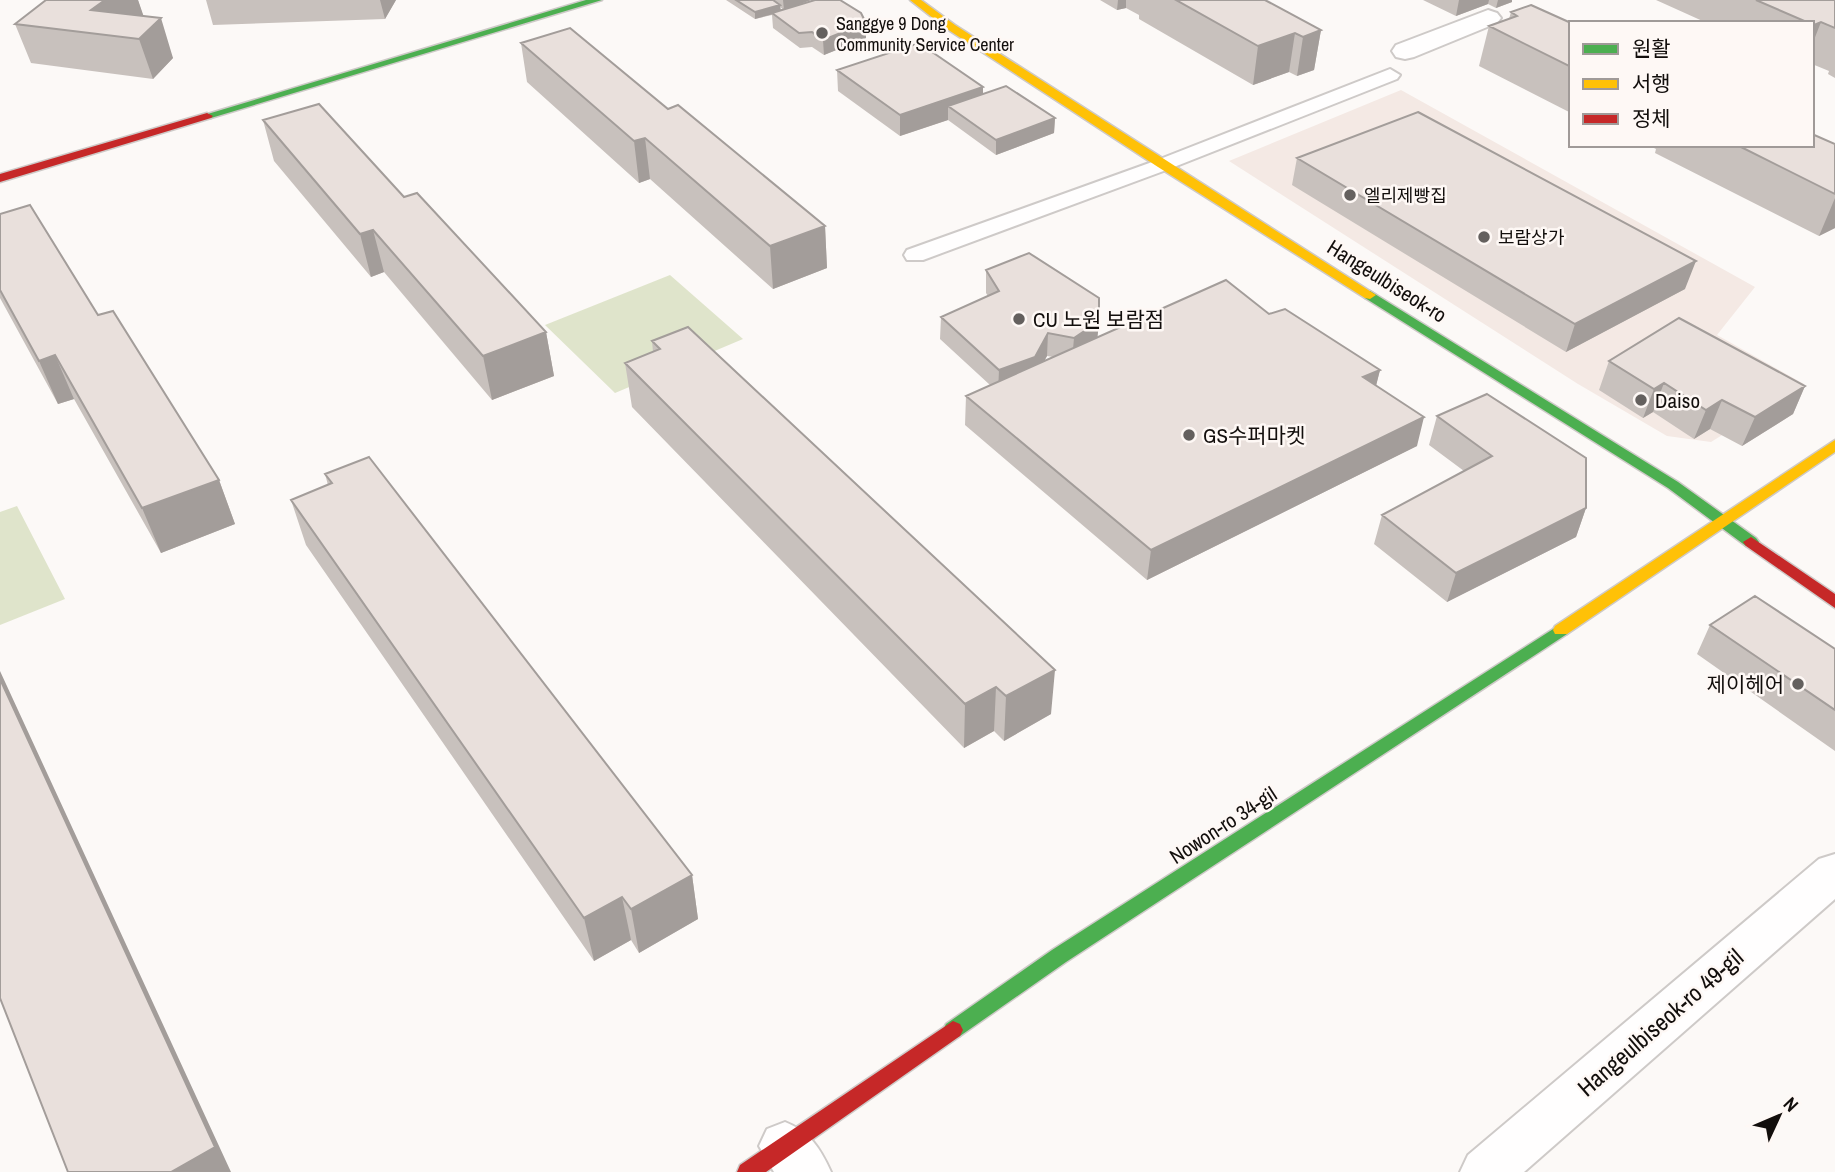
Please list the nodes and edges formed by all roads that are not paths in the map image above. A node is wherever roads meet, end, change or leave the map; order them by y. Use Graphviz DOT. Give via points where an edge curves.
graph roads {
  1 [pos="597,0"];
  2 [pos="915,0"];
  3 [pos="1489,18"];
  4 [pos="1405,51"];
  5 [pos="1390,75"];
  6 [pos="1162,165"];
  7 [pos="0,178"];
  8 [pos="915,255"];
  9 [pos="1835,445"];
  10 [pos="1725,520"];
  11 [pos="1835,601"];
  12 [pos="1835,872"];
  13 [pos="779,1163"];
  14 [pos="1486,1172"];
  1 -- 7 [label="street"];
  2 -- 6 [label="street, Hangeulbiseok-ro"];
  3 -- 4 [label="street"];
  5 -- 6 [label="lane"];
  6 -- 8 [label="lane"];
  6 -- 10 [label="street, Hangeulbiseok-ro"];
  9 -- 10 [label="street, Nowon-ro 34-gil"];
  10 -- 11 [label="street, Hangeulbiseok-ro"];
  10 -- 13 [label="street, Nowon-ro 34-gil" via="1059,957"];
  12 -- 14 [label="street, Hangeulbiseok-ro 49-gil"];
}
